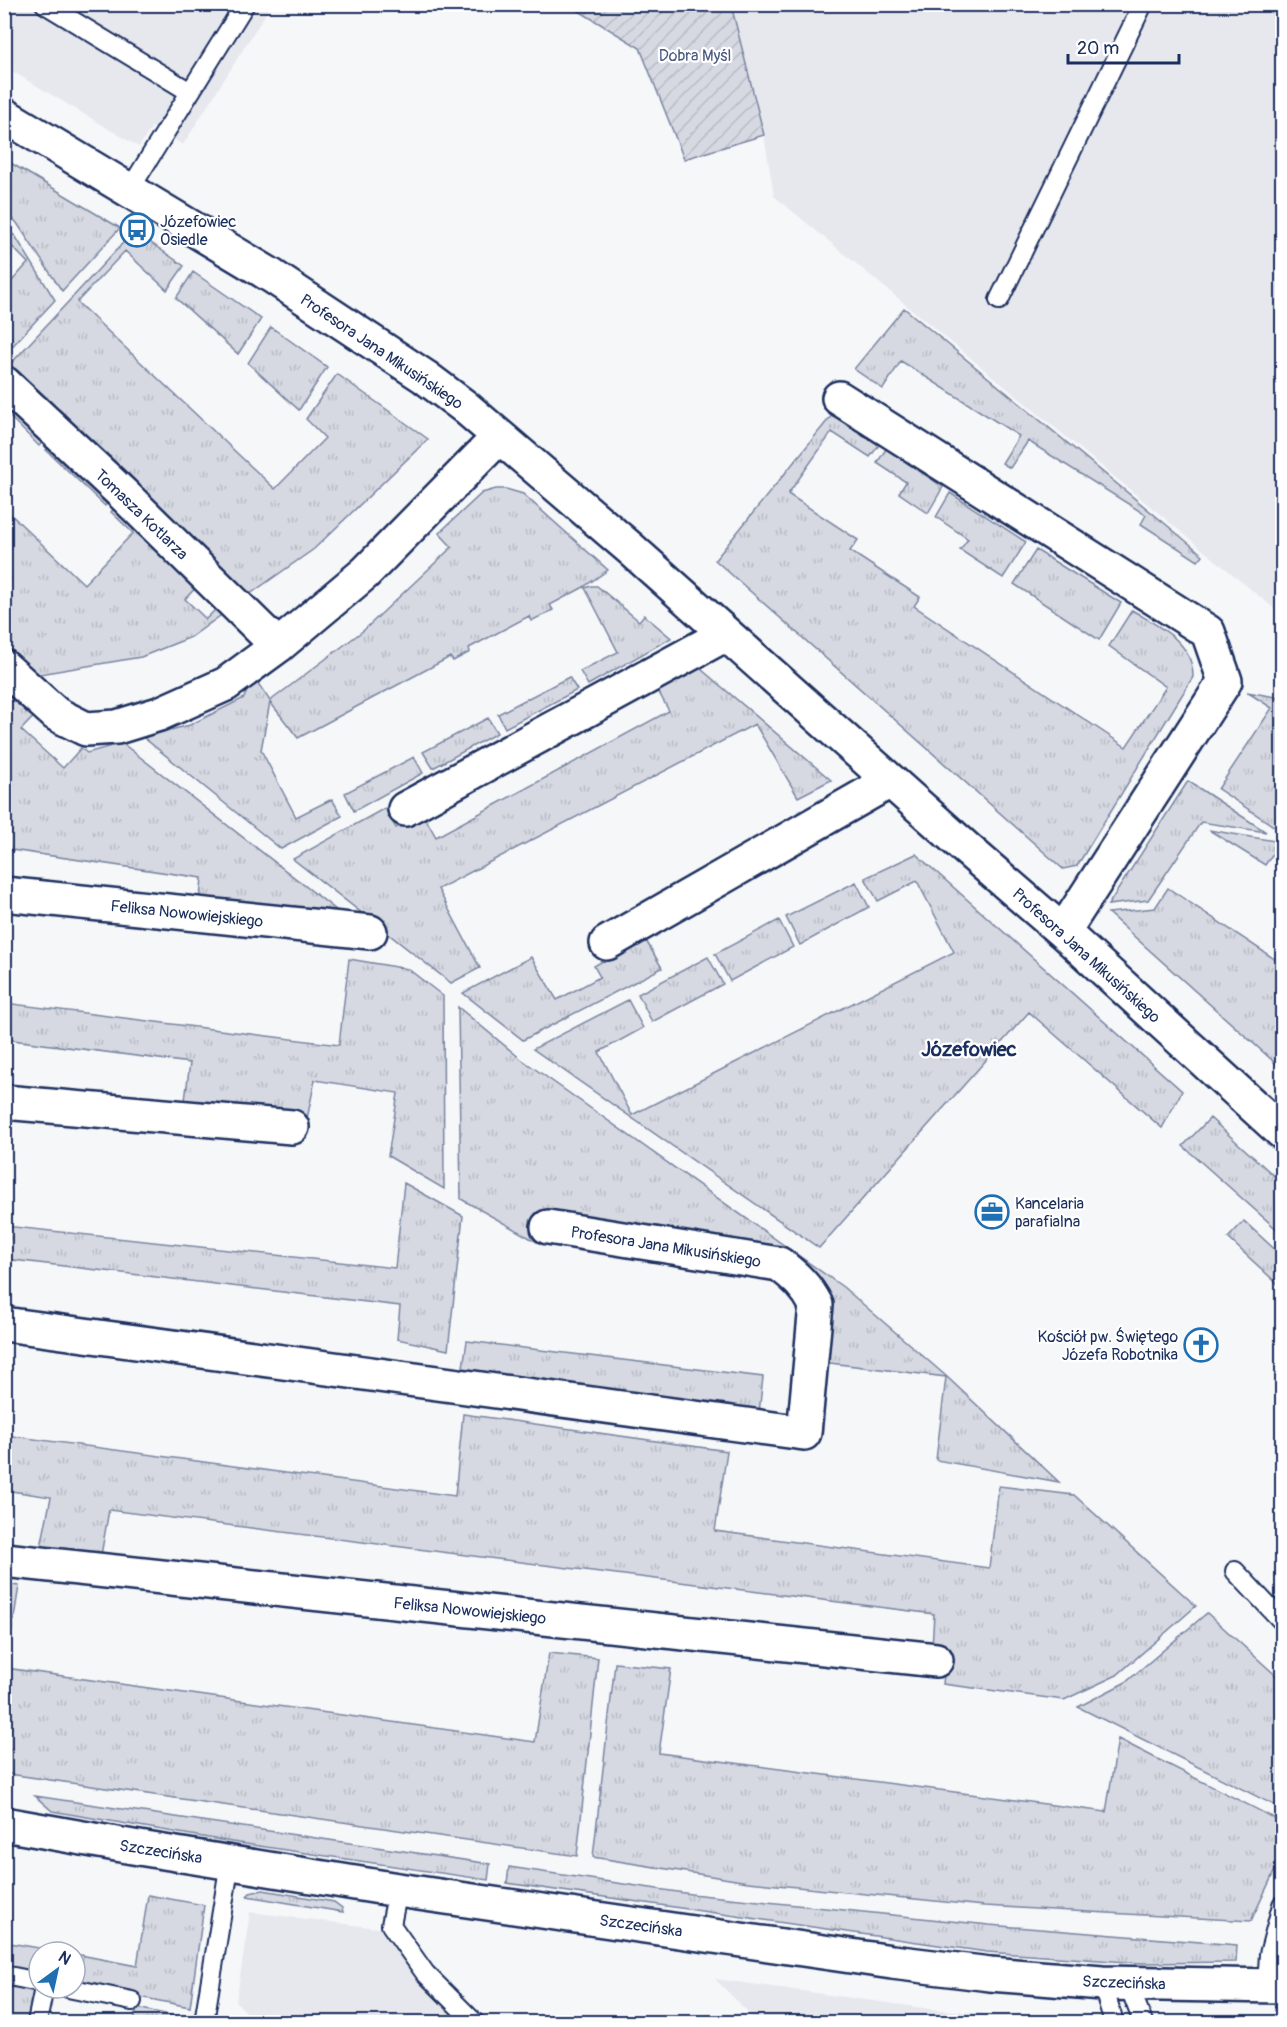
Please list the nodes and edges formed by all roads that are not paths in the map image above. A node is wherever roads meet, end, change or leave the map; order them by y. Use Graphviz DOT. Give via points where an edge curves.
graph roads {
  1 [pos="45,4"];
  2 [pos="245,4"];
  3 [pos="1143,4"];
  4 [pos="190,92"];
  5 [pos="4,115"];
  6 [pos="130,189"];
  7 [pos="999,300"];
  8 [pos="4,383"];
  9 [pos="839,398"];
  10 [pos="499,437"];
  11 [pos="726,634"];
  12 [pos="278,646"];
  13 [pos="15,677"];
  14 [pos="890,781"];
  15 [pos="405,809"];
  16 [pos="4,894"];
  17 [pos="370,932"];
  18 [pos="1063,932"];
  19 [pos="607,942"];
  20 [pos="4,1102"];
  21 [pos="292,1127"];
  22 [pos="1282,1132"];
  23 [pos="548,1227"];
  24 [pos="4,1324"];
  25 [pos="4,1560"];
  26 [pos="1235,1571"];
  27 [pos="1282,1621"];
  28 [pos="936,1660"];
  29 [pos="4,1824"];
  30 [pos="230,1863"];
  31 [pos="398,1890"];
  32 [pos="1282,1905"];
  33 [pos="4,1975"];
  34 [pos="27,1980"];
  35 [pos="1115,1983"];
  36 [pos="1275,1986"];
  37 [pos="87,1992"];
  38 [pos="42,2000"];
  39 [pos="132,2001"];
  40 [pos="37,2022"];
  41 [pos="204,2022"];
  42 [pos="474,2022"];
  43 [pos="1114,2022"];
  44 [pos="1143,2022"];
  1 -- 4 [label="lane"];
  2 -- 4 [label="lane"];
  3 -- 7 [label="lane"];
  4 -- 6 [label="lane"];
  5 -- 6 [label="street, Profesora Jana Mikusińskiego"];
  6 -- 10 [label="street, Profesora Jana Mikusińskiego" via="263,270 425,377"];
  8 -- 12 [label="street, Tomasza Kotlarza"];
  9 -- 18 [label="street" via="1208,632 1226,681"];
  10 -- 11 [label="street, Profesora Jana Mikusińskiego"];
  10 -- 12 [label="street" via="365,573"];
  11 -- 14 [label="street, Profesora Jana Mikusińskiego"];
  11 -- 15 [label="street"];
  12 -- 13 [label="street" via="226,684 117,728 86,729 56,714"];
  14 -- 18 [label="street, Profesora Jana Mikusińskiego"];
  14 -- 19 [label="street"];
  16 -- 17 [label="street, Feliksa Nowowiejskiego"];
  18 -- 22 [label="street, Profesora Jana Mikusińskiego"];
  20 -- 21 [label="street"];
  23 -- 24 [label="street, Profesora Jana Mikusińskiego" via="779,1264 796,1277 816,1305 804,1433"];
  25 -- 28 [label="street, Feliksa Nowowiejskiego"];
  26 -- 27 [label="lane"];
  29 -- 30 [label="street, Szczecińska"];
  30 -- 31 [label="street, Szczecińska"];
  30 -- 41 [label="lane"];
  31 -- 35 [label="street, Szczecińska" via="892,1962"];
  31 -- 42 [label="lane" via="391,1925 425,1973"];
  32 -- 36 [label="lane" via="1269,1954"];
  33 -- 34 [label="lane"];
  35 -- 36 [label="street, Szczecińska"];
  35 -- 43 [label="lane"];
  35 -- 44 [label="lane"];
  37 -- 39 [label="lane"];
  38 -- 40 [label="lane"];
}
